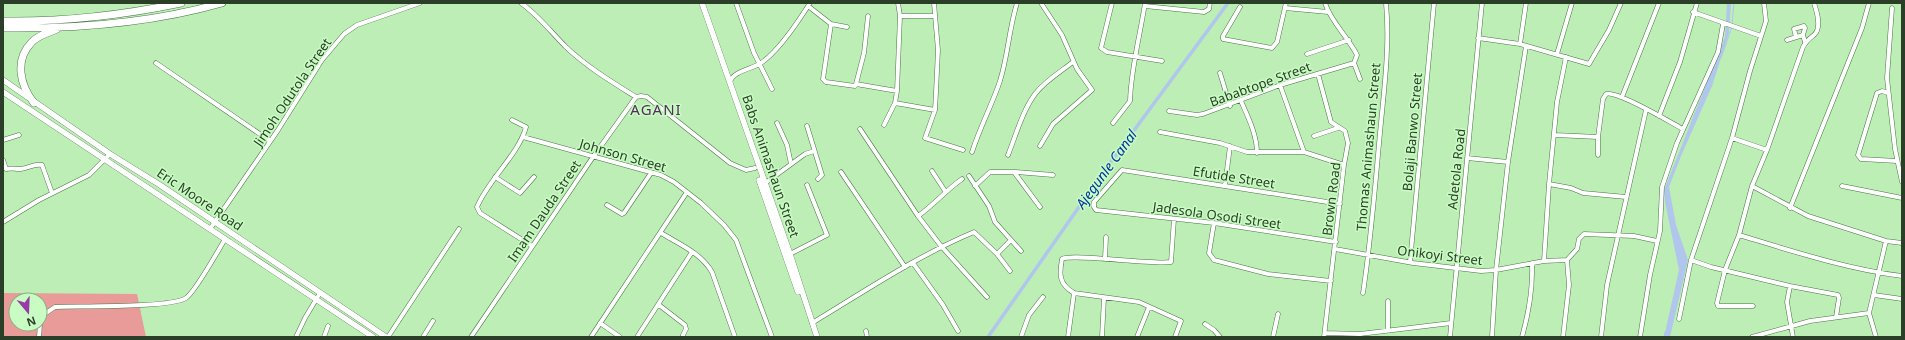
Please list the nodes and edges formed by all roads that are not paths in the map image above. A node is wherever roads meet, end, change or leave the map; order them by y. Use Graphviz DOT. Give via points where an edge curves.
graph roads {
  1 [pos="181,3"];
  2 [pos="222,3"];
  3 [pos="420,3"];
  4 [pos="521,3"];
  5 [pos="701,3"];
  6 [pos="736,3"];
  7 [pos="898,3"];
  8 [pos="934,3"];
  9 [pos="1016,3"];
  10 [pos="1042,3"];
  11 [pos="1112,3"];
  12 [pos="1210,3"];
  13 [pos="1286,3"];
  14 [pos="1325,3"];
  15 [pos="1382,3"];
  16 [pos="1386,3"];
  17 [pos="1434,3"];
  18 [pos="1482,3"];
  19 [pos="1526,3"];
  20 [pos="1572,3"];
  21 [pos="1621,3"];
  22 [pos="1659,3"];
  23 [pos="1696,3"];
  24 [pos="1764,3"];
  25 [pos="1814,3"];
  26 [pos="1870,3"];
  27 [pos="1145,4"];
  28 [pos="809,5"];
  29 [pos="1240,7"];
  30 [pos="1285,8"];
  31 [pos="1892,8"];
  32 [pos="1328,12"];
  33 [pos="1693,12"];
  34 [pos="868,16"];
  35 [pos="900,16"];
  36 [pos="935,16"];
  37 [pos="3,21"];
  38 [pos="830,24"];
  39 [pos="1724,24"];
  40 [pos="709,25"];
  41 [pos="62,27"];
  42 [pos="847,27"];
  43 [pos="3,28"];
  44 [pos="1803,35"];
  45 [pos="1761,36"];
  46 [pos="1796,37"];
  47 [pos="1478,38"];
  48 [pos="1349,40"];
  49 [pos="1787,40"];
  50 [pos="1805,42"];
  51 [pos="1520,44"];
  52 [pos="1526,46"];
  53 [pos="1307,54"];
  54 [pos="1557,54"];
  55 [pos="1135,57"];
  56 [pos="1566,57"];
  57 [pos="1162,61"];
  58 [pos="156,62"];
  59 [pos="1073,62"];
  60 [pos="1355,62"];
  61 [pos="759,64"];
  62 [pos="726,72"];
  63 [pos="1220,73"];
  64 [pos="1318,74"];
  65 [pos="735,75"];
  66 [pos="1360,79"];
  67 [pos="3,80"];
  68 [pos="730,82"];
  69 [pos="856,84"];
  70 [pos="1280,85"];
  71 [pos="772,89"];
  72 [pos="3,92"];
  73 [pos="897,92"];
  74 [pos="1888,93"];
  75 [pos="1622,97"];
  76 [pos="636,98"];
  77 [pos="1241,101"];
  78 [pos="34,103"];
  79 [pos="895,103"];
  80 [pos="1230,106"];
  81 [pos="934,110"];
  82 [pos="1646,110"];
  83 [pos="1169,111"];
  84 [pos="1659,116"];
  85 [pos="512,120"];
  86 [pos="777,123"];
  87 [pos="1113,123"];
  88 [pos="884,125"];
  89 [pos="807,126"];
  90 [pos="1338,127"];
  91 [pos="860,129"];
  92 [pos="1683,129"];
  93 [pos="1160,132"];
  94 [pos="19,135"];
  95 [pos="1554,135"];
  96 [pos="1314,136"];
  97 [pos="523,137"];
  98 [pos="1598,137"];
  99 [pos="1732,138"];
  100 [pos="3,140"];
  101 [pos="270,141"];
  102 [pos="1040,146"];
  103 [pos="1230,146"];
  104 [pos="963,150"];
  105 [pos="1767,150"];
  106 [pos="814,151"];
  107 [pos="972,152"];
  108 [pos="1304,152"];
  109 [pos="1257,153"];
  110 [pos="1008,155"];
  111 [pos="1598,155"];
  112 [pos="108,156"];
  113 [pos="593,157"];
  114 [pos="1468,158"];
  115 [pos="3,160"];
  116 [pos="1898,161"];
  117 [pos="1508,162"];
  118 [pos="791,164"];
  119 [pos="1344,165"];
  120 [pos="755,168"];
  121 [pos="840,172"];
  122 [pos="932,172"];
  123 [pos="1014,172"];
  124 [pos="652,173"];
  125 [pos="1053,175"];
  126 [pos="969,176"];
  127 [pos="495,177"];
  128 [pos="534,177"];
  129 [pos="818,179"];
  130 [pos="962,179"];
  131 [pos="1902,182"];
  132 [pos="1549,184"];
  133 [pos="763,185"];
  134 [pos="807,185"];
  135 [pos="975,186"];
  136 [pos="1225,186"];
  137 [pos="1752,186"];
  138 [pos="1842,186"];
  139 [pos="945,191"];
  140 [pos="687,192"];
  141 [pos="52,193"];
  142 [pos="1626,198"];
  143 [pos="1902,198"];
  144 [pos="1340,204"];
  145 [pos="607,205"];
  146 [pos="1040,208"];
  147 [pos="1790,208"];
  148 [pos="1096,210"];
  149 [pos="918,216"];
  150 [pos="1174,219"];
  151 [pos="3,222"];
  152 [pos="215,222"];
  153 [pos="1214,223"];
  154 [pos="210,229"];
  155 [pos="459,229"];
  156 [pos="661,233"];
  157 [pos="1739,235"];
  158 [pos="1618,236"];
  159 [pos="1106,237"];
  160 [pos="225,239"];
  161 [pos="1011,240"];
  162 [pos="1658,241"];
  163 [pos="1886,241"];
  164 [pos="1336,242"];
  165 [pos="1902,244"];
  166 [pos="532,246"];
  167 [pos="941,246"];
  168 [pos="1335,249"];
  169 [pos="1021,251"];
  170 [pos="692,252"];
  171 [pos="790,254"];
  172 [pos="997,254"];
  173 [pos="1369,255"];
  174 [pos="1104,260"];
  175 [pos="1567,260"];
  176 [pos="1691,260"];
  177 [pos="1544,261"];
  178 [pos="1410,262"];
  179 [pos="913,263"];
  180 [pos="1532,263"];
  181 [pos="905,267"];
  182 [pos="1457,269"];
  183 [pos="1010,270"];
  184 [pos="1496,270"];
  185 [pos="1725,270"];
  186 [pos="1878,273"];
  187 [pos="1902,276"];
  188 [pos="1331,281"];
  189 [pos="1790,286"];
  190 [pos="320,293"];
  191 [pos="1074,293"];
  192 [pos="1363,293"];
  193 [pos="1874,295"];
  194 [pos="987,297"];
  195 [pos="1043,297"];
  196 [pos="1104,298"];
  197 [pos="316,299"];
  198 [pos="1902,299"];
  199 [pos="1388,301"];
  200 [pos="659,305"];
  201 [pos="1753,306"];
  202 [pos="1149,307"];
  203 [pos="48,311"];
  204 [pos="1869,313"];
  205 [pos="1278,314"];
  206 [pos="1836,317"];
  207 [pos="1679,319"];
  208 [pos="433,321"];
  209 [pos="600,323"];
  210 [pos="812,323"];
  211 [pos="1451,323"];
  212 [pos="1205,324"];
  213 [pos="328,326"];
  214 [pos="1791,327"];
  215 [pos="1388,329"];
  216 [pos="866,331"];
  217 [pos="958,331"];
  218 [pos="684,335"];
  219 [pos="1324,335"];
  220 [pos="296,337"];
  221 [pos="324,337"];
  222 [pos="373,337"];
  223 [pos="387,337"];
  224 [pos="423,337"];
  225 [pos="471,337"];
  226 [pos="592,337"];
  227 [pos="620,337"];
  228 [pos="637,337"];
  229 [pos="735,337"];
  230 [pos="772,337"];
  231 [pos="815,337"];
  232 [pos="867,337"];
  233 [pos="1021,337"];
  234 [pos="1068,337"];
  235 [pos="1102,337"];
  236 [pos="1137,337"];
  237 [pos="1175,337"];
  238 [pos="1220,337"];
  239 [pos="1273,337"];
  240 [pos="1450,337"];
  241 [pos="1492,337"];
  242 [pos="1522,337"];
  243 [pos="1563,337"];
  244 [pos="1601,337"];
  245 [pos="1640,337"];
  246 [pos="1752,337"];
  247 [pos="1793,337"];
  248 [pos="1876,337"];
  1 -- 37 [label="highway" via="150,10 88,17"];
  2 -- 41 [label="highway" via="157,17"];
  3 -- 101 [label="street, Jimoh Odutola Street" via="357,25 344,34 322,60"];
  4 -- 76 [label="street" via="583,62"];
  5 -- 40 [label="street, Babs Animashaun Street"];
  6 -- 61 [label="street"];
  7 -- 35 [label="street"];
  8 -- 36 [label="street"];
  9 -- 107 [label="street" via="1000,82"];
  10 -- 59 [label="street" via="1062,35"];
  11 -- 55 [label="street" via="1101,48 1107,52"];
  12 -- 27 [label="street" via="1209,9 1204,12"];
  13 -- 30 [label="street"];
  14 -- 32 [label="street"];
  15 -- 16 [label="street"];
  16 -- 173 [label="street, Thomas Animashaun Street" via="1386,64"];
  17 -- 178 [label="street, Bolaji Banwo Street"];
  18 -- 47 [label="street, Adetola Road"];
  19 -- 51 [label="street"];
  20 -- 54 [label="street"];
  21 -- 56 [label="street" via="1590,64"];
  22 -- 75 [label="street"];
  23 -- 33 [label="street"];
  24 -- 45 [label="street" via="1766,21"];
  25 -- 50 [label="street" via="1817,32"];
  26 -- 147 [label="street"];
  27 -- 55 [label="street"];
  28 -- 38 [label="street"];
  28 -- 61 [label="street" via="779,46"];
  29 -- 30 [label="street" via="1223,36 1224,39 1272,48 1276,45"];
  30 -- 32 [label="street"];
  31 -- 74 [label="street"];
  32 -- 48 [label="street"];
  33 -- 39 [label="street"];
  33 -- 84 [label="street" via="1680,62"];
  34 -- 69 [label="street" via="864,53"];
  35 -- 36 [label="street"];
  35 -- 73 [label="street"];
  36 -- 81 [label="street" via="938,50"];
  38 -- 42 [label="street"];
  38 -- 69 [label="street" via="823,79 826,82 855,86"];
  39 -- 45 [label="street"];
  39 -- 92 [label="street" via="1718,52"];
  40 -- 62 [label="street, Babs Animashaun Street"];
  40 -- 120 [label="street, Babs Animashaun Street"];
  41 -- 43 [label="highway"];
  41 -- 78 [label="highway" via="32,41 23,56 21,78 26,94"];
  44 -- 46 [label="street"];
  44 -- 46 [label="street" via="1804,26 1794,29"];
  44 -- 50 [label="street"];
  45 -- 99 [label="street"];
  46 -- 49 [label="street"];
  47 -- 51 [label="street"];
  47 -- 114 [label="street, Adetola Road"];
  48 -- 53 [label="street"];
  48 -- 60 [label="street" via="1357,55"];
  50 -- 105 [label="street"];
  51 -- 52 [label="street"];
  52 -- 54 [label="street"];
  52 -- 117 [label="street"];
  54 -- 56 [label="street"];
  55 -- 57 [label="street"];
  55 -- 87 [label="street" via="1129,92 1130,101"];
  56 -- 95 [label="street" via="1560,77"];
  58 -- 101 [label="street"];
  59 -- 102 [label="street" via="1091,91 1053,124"];
  59 -- 110 [label="street" via="1035,94"];
  60 -- 64 [label="street, Bababtope Street"];
  60 -- 66 [label="street"];
  61 -- 65 [label="street"];
  61 -- 71 [label="street"];
  62 -- 65 [label="street"];
  62 -- 68 [label="street, Babs Animashaun Street"];
  63 -- 80 [label="street"];
  64 -- 70 [label="street, Bababtope Street"];
  64 -- 90 [label="street, Brown Road" via="1331,122"];
  65 -- 68 [label="street"];
  67 -- 78 [label="street, Eric Moore Road"];
  68 -- 133 [label="street, Babs Animashaun Street"];
  69 -- 73 [label="street"];
  70 -- 77 [label="street, Bababtope Street"];
  70 -- 108 [label="street"];
  72 -- 112 [label="street, Eric Moore Road"];
  73 -- 79 [label="street"];
  74 -- 116 [label="street"];
  74 -- 116 [label="street" via="1877,93 1858,155 1861,159"];
  75 -- 82 [label="street"];
  75 -- 98 [label="street" via="1609,93 1604,95"];
  76 -- 113 [label="street, Imam Dauda Street"];
  76 -- 120 [label="street" via="647,97 730,163 746,170"];
  77 -- 80 [label="street, Bababtope Street"];
  77 -- 109 [label="street" via="1252,127"];
  78 -- 112 [label="street, Eric Moore Road"];
  79 -- 81 [label="street"];
  79 -- 88 [label="street"];
  80 -- 83 [label="street, Bababtope Street" via="1197,115"];
  81 -- 104 [label="street" via="925,138"];
  82 -- 84 [label="street"];
  82 -- 142 [label="street"];
  84 -- 92 [label="street"];
  85 -- 97 [label="street" via="526,127"];
  86 -- 118 [label="street" via="787,145"];
  89 -- 106 [label="street"];
  90 -- 96 [label="street"];
  90 -- 119 [label="street, Brown Road" via="1345,131 1348,139"];
  91 -- 149 [label="street"];
  92 -- 162 [label="street" via="1662,186"];
  93 -- 103 [label="street"];
  94 -- 100 [label="street"];
  95 -- 98 [label="street"];
  95 -- 132 [label="street"];
  97 -- 113 [label="street, Johnson Street"];
  97 -- 127 [label="street"];
  98 -- 111 [label="street"];
  99 -- 105 [label="street"];
  99 -- 176 [label="street"];
  101 -- 152 [label="street, Jimoh Odutola Street"];
  103 -- 109 [label="street"];
  103 -- 136 [label="street"];
  105 -- 137 [label="street"];
  106 -- 118 [label="street"];
  106 -- 129 [label="street" via="822,175"];
  108 -- 109 [label="street"];
  108 -- 119 [label="street"];
  112 -- 141 [label="street" via="89,175"];
  112 -- 152 [label="street, Eric Moore Road"];
  112 -- 154 [label="street, Eric Moore Road"];
  113 -- 124 [label="street, Johnson Street"];
  113 -- 166 [label="street, Imam Dauda Street"];
  114 -- 117 [label="street"];
  114 -- 182 [label="street, Adetola Road"];
  115 -- 141 [label="street" via="6,169 42,165"];
  116 -- 131 [label="street"];
  117 -- 184 [label="street"];
  118 -- 133 [label="street"];
  119 -- 144 [label="street, Brown Road"];
  120 -- 133 [label="street, Babs Animashaun Street"];
  121 -- 181 [label="street"];
  122 -- 139 [label="street"];
  123 -- 125 [label="street"];
  123 -- 135 [label="street" via="990,172"];
  123 -- 146 [label="street"];
  124 -- 140 [label="street, Johnson Street" via="669,178"];
  124 -- 145 [label="street" via="624,213"];
  126 -- 135 [label="street"];
  127 -- 128 [label="street" via="520,194"];
  127 -- 166 [label="street" via="480,200 478,211"];
  130 -- 139 [label="street"];
  132 -- 142 [label="street" via="1582,193"];
  132 -- 177 [label="street"];
  133 -- 171 [label="street, Babs Animashaun Street"];
  133 -- 231 [label="street, Babs Animashaun Street"];
  134 -- 171 [label="street" via="827,235"];
  135 -- 161 [label="street" via="989,206 995,222"];
  136 -- 144 [label="street, Efutide Street"];
  136 -- 148 [label="street, Efutide Street" via="1125,170 1120,171 1094,202"];
  137 -- 147 [label="street"];
  137 -- 157 [label="street"];
  138 -- 143 [label="street"];
  139 -- 149 [label="street"];
  140 -- 156 [label="street"];
  140 -- 230 [label="street, Johnson Street" via="724,225 736,240"];
  141 -- 151 [label="street"];
  142 -- 158 [label="street"];
  144 -- 164 [label="street, Brown Road"];
  147 -- 163 [label="street"];
  148 -- 150 [label="street, Jadesola Osodi Street"];
  149 -- 167 [label="street"];
  150 -- 153 [label="street, Jadesola Osodi Street"];
  150 -- 174 [label="street" via="1171,262"];
  152 -- 154 [label="street, Jimoh Odutola Street"];
  152 -- 190 [label="street, Eric Moore Road"];
  153 -- 164 [label="street, Jadesola Osodi Street"];
  153 -- 188 [label="street" via="1209,253 1214,260 1268,274"];
  154 -- 160 [label="street, Eric Moore Road"];
  155 -- 223 [label="street"];
  156 -- 170 [label="street"];
  156 -- 209 [label="street"];
  157 -- 185 [label="street"];
  157 -- 186 [label="street"];
  158 -- 162 [label="street"];
  158 -- 175 [label="street" via="1584,234 1579,239 1577,249"];
  158 -- 244 [label="street" via="1605,293"];
  159 -- 174 [label="street"];
  160 -- 197 [label="street, Eric Moore Road"];
  160 -- 203 [label="street" via="193,291 184,299 165,303 55,306"];
  161 -- 169 [label="street"];
  161 -- 172 [label="street"];
  162 -- 245 [label="street"];
  163 -- 165 [label="street"];
  163 -- 186 [label="street"];
  164 -- 168 [label="street, Brown Road"];
  166 -- 225 [label="street, Imam Dauda Street"];
  167 -- 172 [label="street" via="974,232"];
  167 -- 179 [label="street"];
  167 -- 194 [label="street"];
  168 -- 173 [label="street, Onikoyi Street"];
  168 -- 188 [label="street, Brown Road"];
  170 -- 200 [label="street"];
  170 -- 229 [label="street" via="705,262 712,272"];
  171 -- 210 [label="street, Babs Animashaun Street"];
  172 -- 183 [label="street"];
  173 -- 178 [label="street, Onikoyi Street"];
  173 -- 192 [label="street, Thomas Animashaun Street"];
  174 -- 191 [label="street" via="1063,258 1060,275 1065,288"];
  175 -- 177 [label="street, Onikoyi Street"];
  175 -- 243 [label="street" via="1569,285"];
  176 -- 185 [label="street"];
  176 -- 207 [label="street"];
  177 -- 180 [label="street, Onikoyi Street"];
  178 -- 182 [label="street, Onikoyi Street"];
  179 -- 181 [label="street"];
  179 -- 217 [label="street"];
  180 -- 184 [label="street, Onikoyi Street"];
  180 -- 242 [label="street" via="1529,312"];
  181 -- 210 [label="street"];
  182 -- 184 [label="street, Onikoyi Street"];
  182 -- 211 [label="street, Adetola Road"];
  184 -- 241 [label="street"];
  185 -- 189 [label="street"];
  185 -- 201 [label="street" via="1718,305"];
  186 -- 187 [label="street"];
  186 -- 193 [label="street"];
  188 -- 219 [label="street, Brown Road"];
  189 -- 206 [label="street" via="1838,295"];
  189 -- 214 [label="street" via="1788,302"];
  190 -- 197 [label="street"];
  190 -- 223 [label="street, Eric Moore Road"];
  191 -- 196 [label="street"];
  191 -- 234 [label="street"];
  193 -- 198 [label="street"];
  193 -- 204 [label="street"];
  195 -- 233 [label="street" via="1029,315"];
  196 -- 202 [label="street" via="1127,299"];
  196 -- 235 [label="street"];
  197 -- 220 [label="street"];
  197 -- 222 [label="street, Eric Moore Road"];
  199 -- 215 [label="street"];
  200 -- 218 [label="street" via="685,325"];
  200 -- 228 [label="street"];
  202 -- 236 [label="street"];
  202 -- 237 [label="street" via="1181,321"];
  204 -- 206 [label="street"];
  204 -- 248 [label="street"];
  205 -- 239 [label="street"];
  206 -- 214 [label="street"];
  208 -- 224 [label="street"];
  209 -- 226 [label="street"];
  209 -- 227 [label="street"];
  210 -- 231 [label="street, Babs Animashaun Street"];
  211 -- 215 [label="street"];
  211 -- 240 [label="street, Adetola Road"];
  212 -- 238 [label="street"];
  213 -- 221 [label="street"];
  214 -- 246 [label="street"];
  214 -- 247 [label="street"];
  215 -- 219 [label="street" via="1360,334"];
  216 -- 232 [label="street"];
}
